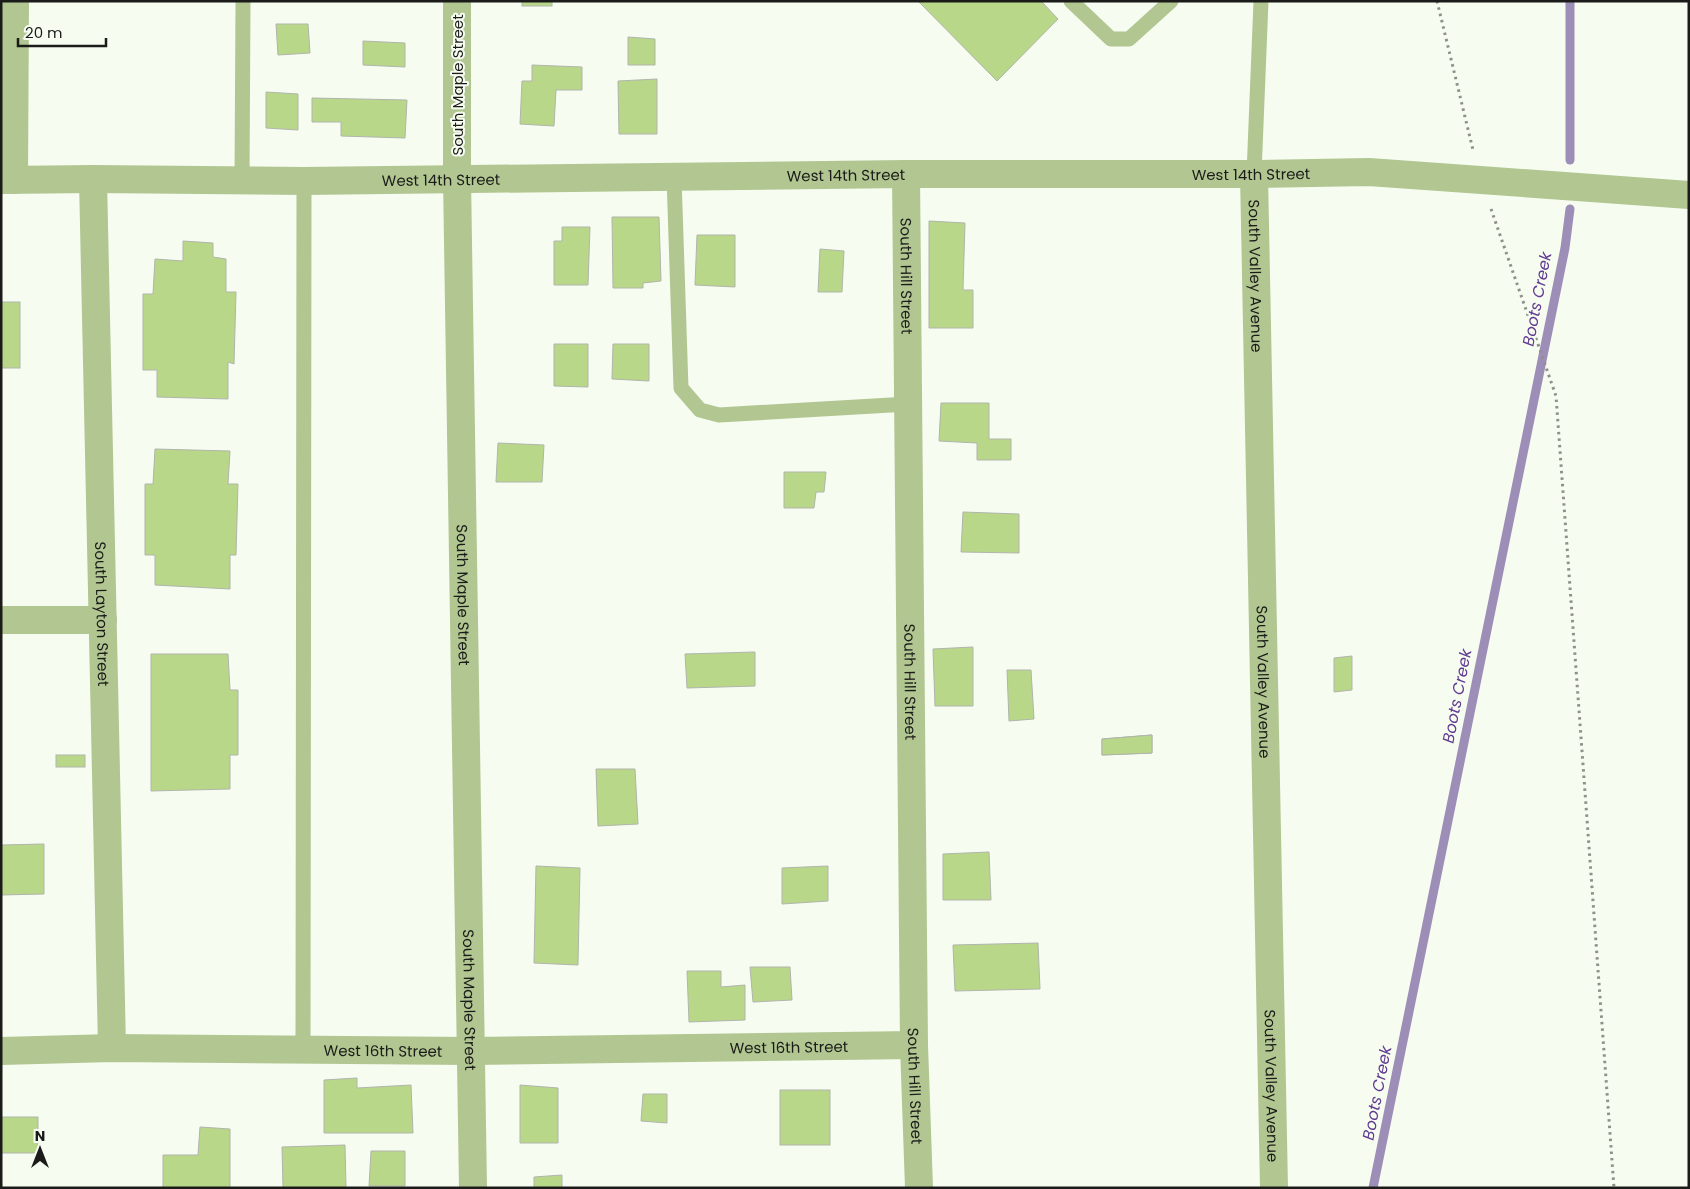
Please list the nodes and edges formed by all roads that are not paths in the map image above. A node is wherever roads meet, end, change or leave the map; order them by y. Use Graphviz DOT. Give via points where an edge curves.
graph roads {
  1 [pos="15,1"];
  2 [pos="243,1"];
  3 [pos="457,1"];
  4 [pos="1071,1"];
  5 [pos="1172,1"];
  6 [pos="1262,1"];
  7 [pos="906,174"];
  8 [pos="1254,174"];
  9 [pos="674,177"];
  10 [pos="93,179"];
  11 [pos="456,179"];
  12 [pos="8,180"];
  13 [pos="242,180"];
  14 [pos="304,181"];
  15 [pos="1689,194"];
  16 [pos="908,404"];
  17 [pos="1,620"];
  18 [pos="103,620"];
  19 [pos="914,1045"];
  20 [pos="112,1048"];
  21 [pos="302,1050"];
  22 [pos="1,1051"];
  23 [pos="472,1051"];
  24 [pos="473,1188"];
  25 [pos="919,1188"];
  26 [pos="1274,1188"];
  1 -- 12 [label="street"];
  2 -- 13 [label="lane"];
  3 -- 11 [label="street, South Maple Street"];
  4 -- 5 [label="lane" via="1111,39 1129,39"];
  6 -- 8 [label="lane"];
  7 -- 8 [label="street, West 14th Street"];
  7 -- 9 [label="street, West 14th Street"];
  7 -- 16 [label="street, South Hill Street"];
  8 -- 15 [label="street, West 14th Street" via="1369,172"];
  8 -- 26 [label="street, South Valley Avenue"];
  9 -- 11 [label="street, West 14th Street"];
  9 -- 16 [label="lane" via="681,388 700,410 719,415"];
  10 -- 12 [label="street, West 14th Street"];
  10 -- 13 [label="street, West 14th Street"];
  10 -- 18 [label="street, South Layton Street"];
  11 -- 14 [label="street, West 14th Street"];
  11 -- 23 [label="street, South Maple Street"];
  13 -- 14 [label="street, West 14th Street"];
  14 -- 21 [label="lane"];
  16 -- 19 [label="street, South Hill Street"];
  17 -- 18 [label="street"];
  18 -- 20 [label="street, South Layton Street"];
  19 -- 23 [label="street, West 16th Street"];
  19 -- 25 [label="street, South Hill Street"];
  20 -- 21 [label="street, West 16th Street"];
  20 -- 22 [label="street, West 16th Street"];
  21 -- 23 [label="street, West 16th Street"];
  23 -- 24 [label="street, South Maple Street"];
}
